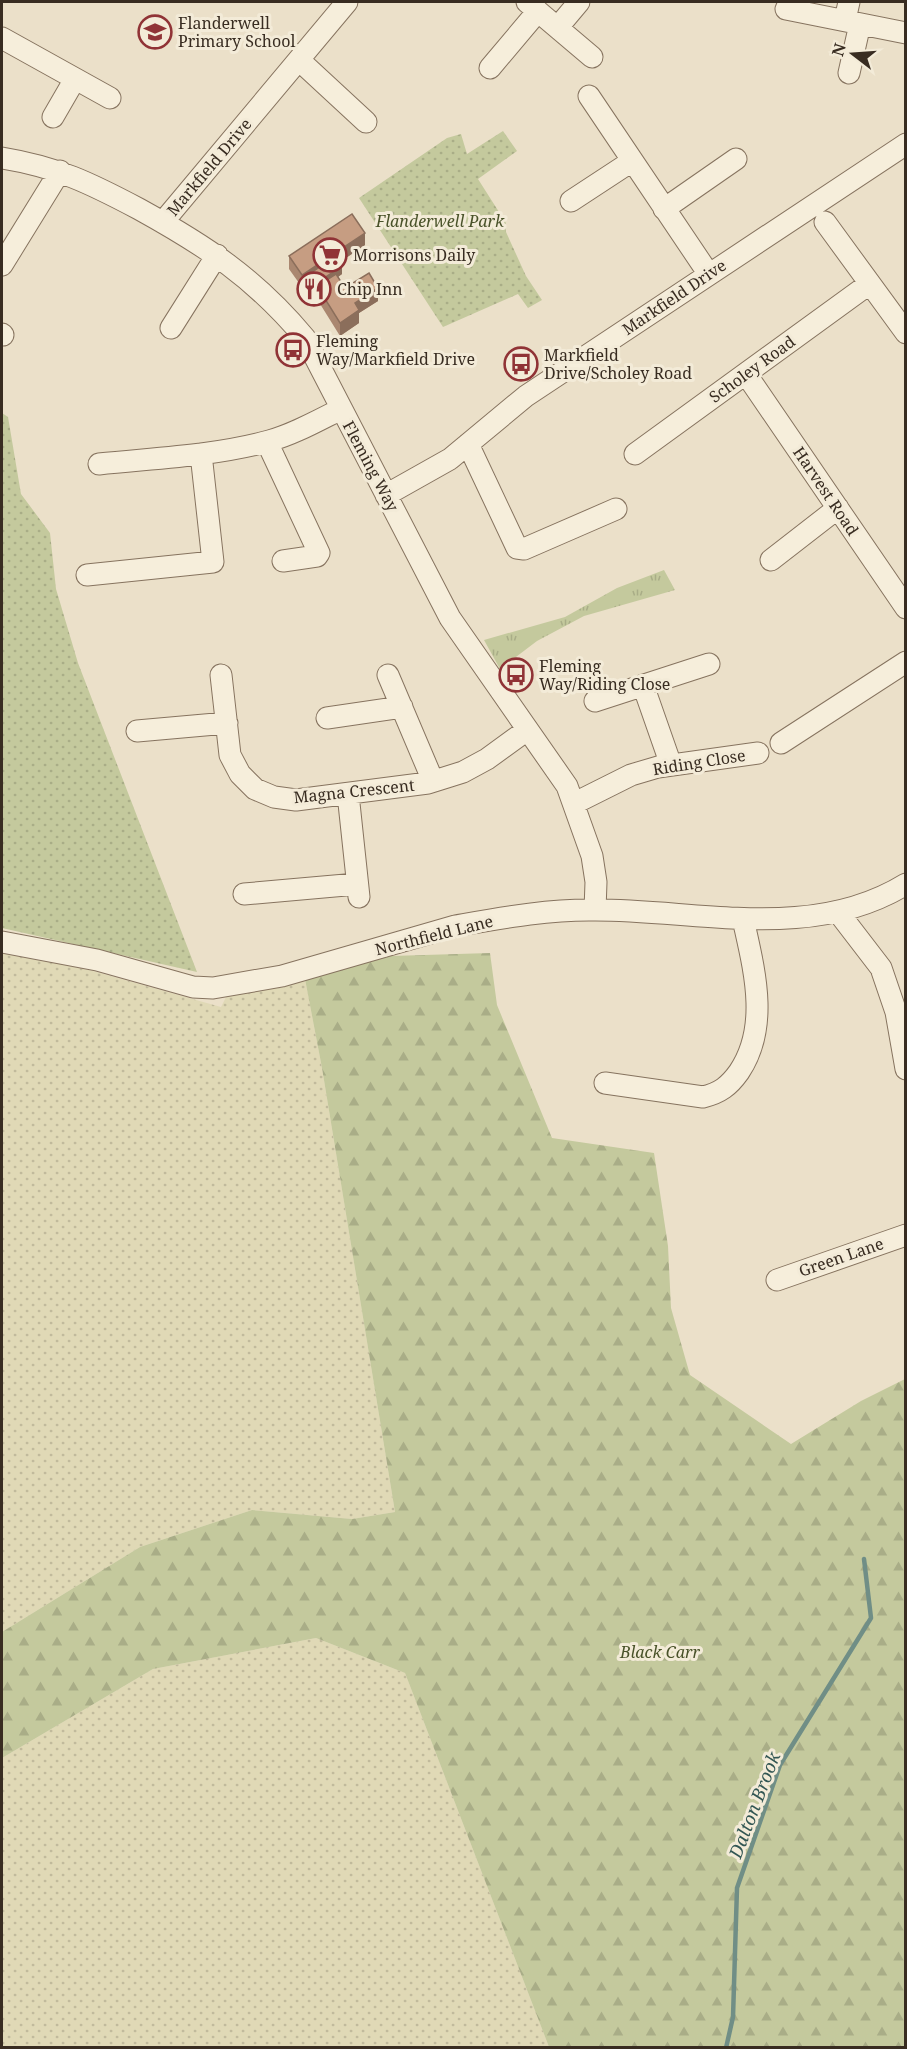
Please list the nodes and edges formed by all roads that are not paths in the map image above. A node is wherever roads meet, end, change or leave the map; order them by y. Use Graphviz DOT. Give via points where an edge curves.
graph roads {
  1 [pos="347,2"];
  2 [pos="579,2"];
  3 [pos="532,6"];
  4 [pos="786,9"];
  5 [pos="846,15"];
  6 [pos="558,27"];
  7 [pos="906,33"];
  8 [pos="2,39"];
  9 [pos="592,57"];
  10 [pos="299,60"];
  11 [pos="490,68"];
  12 [pos="849,73"];
  13 [pos="75,79"];
  14 [pos="589,96"];
  15 [pos="110,98"];
  16 [pos="53,117"];
  17 [pos="366,122"];
  18 [pos="906,144"];
  19 [pos="626,152"];
  20 [pos="2,158"];
  21 [pos="736,159"];
  22 [pos="60,171"];
  23 [pos="571,201"];
  24 [pos="664,209"];
  25 [pos="163,222"];
  26 [pos="825,222"];
  27 [pos="217,255"];
  28 [pos="2,265"];
  29 [pos="708,273"];
  30 [pos="869,284"];
  31 [pos="171,328"];
  32 [pos="906,333"];
  33 [pos="746,374"];
  34 [pos="341,409"];
  35 [pos="267,441"];
  36 [pos="468,444"];
  37 [pos="201,454"];
  38 [pos="635,454"];
  39 [pos="99,464"];
  40 [pos="386,495"];
  41 [pos="838,508"];
  42 [pos="616,509"];
  43 [pos="771,560"];
  44 [pos="283,561"];
  45 [pos="87,575"];
  46 [pos="906,608"];
  47 [pos="906,662"];
  48 [pos="709,664"];
  49 [pos="222,675"];
  50 [pos="388,675"];
  51 [pos="644,686"];
  52 [pos="594,701"];
  53 [pos="402,707"];
  54 [pos="327,718"];
  55 [pos="227,723"];
  56 [pos="137,730"];
  57 [pos="527,730"];
  58 [pos="782,743"];
  59 [pos="758,753"];
  60 [pos="671,765"];
  61 [pos="433,781"];
  62 [pos="348,794"];
  63 [pos="575,803"];
  64 [pos="906,884"];
  65 [pos="244,894"];
  66 [pos="595,910"];
  67 [pos="838,912"];
  68 [pos="743,919"];
  69 [pos="2,942"];
  70 [pos="906,1069"];
  71 [pos="605,1083"];
  72 [pos="906,1235"];
  73 [pos="777,1280"];
  1 -- 10 [label="street, Markfield Drive"];
  2 -- 6 [label="street"];
  3 -- 6 [label="street"];
  3 -- 11 [label="street"];
  4 -- 5 [label="street"];
  5 -- 7 [label="street"];
  5 -- 12 [label="street"];
  6 -- 9 [label="street"];
  8 -- 13 [label="street"];
  10 -- 17 [label="street"];
  10 -- 25 [label="street, Markfield Drive"];
  13 -- 15 [label="street"];
  13 -- 16 [label="street"];
  14 -- 19 [label="street"];
  18 -- 29 [label="street, Markfield Drive"];
  19 -- 23 [label="street"];
  19 -- 24 [label="street"];
  20 -- 22 [label="street, Fleming Way"];
  21 -- 24 [label="street"];
  22 -- 25 [label="street, Fleming Way"];
  22 -- 28 [label="street"];
  24 -- 29 [label="street"];
  25 -- 27 [label="street, Fleming Way"];
  26 -- 30 [label="street"];
  27 -- 31 [label="street"];
  27 -- 34 [label="street, Fleming Way" via="263,291 305,338"];
  29 -- 36 [label="street, Markfield Drive" via="526,396"];
  30 -- 32 [label="street"];
  30 -- 33 [label="street, Scholey Road"];
  33 -- 38 [label="street, Scholey Road"];
  33 -- 41 [label="street, Harvest Road"];
  34 -- 35 [label="street"];
  34 -- 40 [label="street, Fleming Way"];
  35 -- 37 [label="street"];
  35 -- 44 [label="street" via="319,553"];
  36 -- 40 [label="street, Markfield Drive" via="450,459"];
  36 -- 42 [label="street" via="517,548 524,549"];
  37 -- 39 [label="street"];
  37 -- 45 [label="street" via="213,562"];
  40 -- 57 [label="street, Fleming Way" via="450,618"];
  41 -- 43 [label="street"];
  41 -- 46 [label="street, Harvest Road"];
  47 -- 58 [label="street"];
  48 -- 51 [label="street"];
  49 -- 55 [label="street, Magna Crescent"];
  50 -- 53 [label="street"];
  51 -- 52 [label="street"];
  51 -- 60 [label="street"];
  53 -- 54 [label="street"];
  53 -- 61 [label="street"];
  55 -- 56 [label="street"];
  55 -- 62 [label="street, Magna Crescent" via="231,755 240,774 255,789 273,797 296,800"];
  57 -- 61 [label="street, Magna Crescent" via="488,759"];
  57 -- 63 [label="street, Fleming Way"];
  59 -- 60 [label="street, Riding Close"];
  60 -- 63 [label="street, Riding Close" via="631,775"];
  61 -- 62 [label="street, Magna Crescent"];
  62 -- 65 [label="street" via="358,890"];
  63 -- 66 [label="street, Fleming Way" via="592,856"];
  64 -- 67 [label="street, Northfield Lane"];
  66 -- 68 [label="street, Northfield Lane"];
  66 -- 69 [label="street, Northfield Lane" via="455,926 282,976 213,988 194,987 97,960"];
  67 -- 68 [label="street, Northfield Lane" via="792,919"];
  67 -- 70 [label="street" via="881,968 896,1012"];
  68 -- 71 [label="street" via="753,968 757,1028 755,1044 731,1083 718,1093 703,1097"];
  72 -- 73 [label="street, Green Lane"];
}
